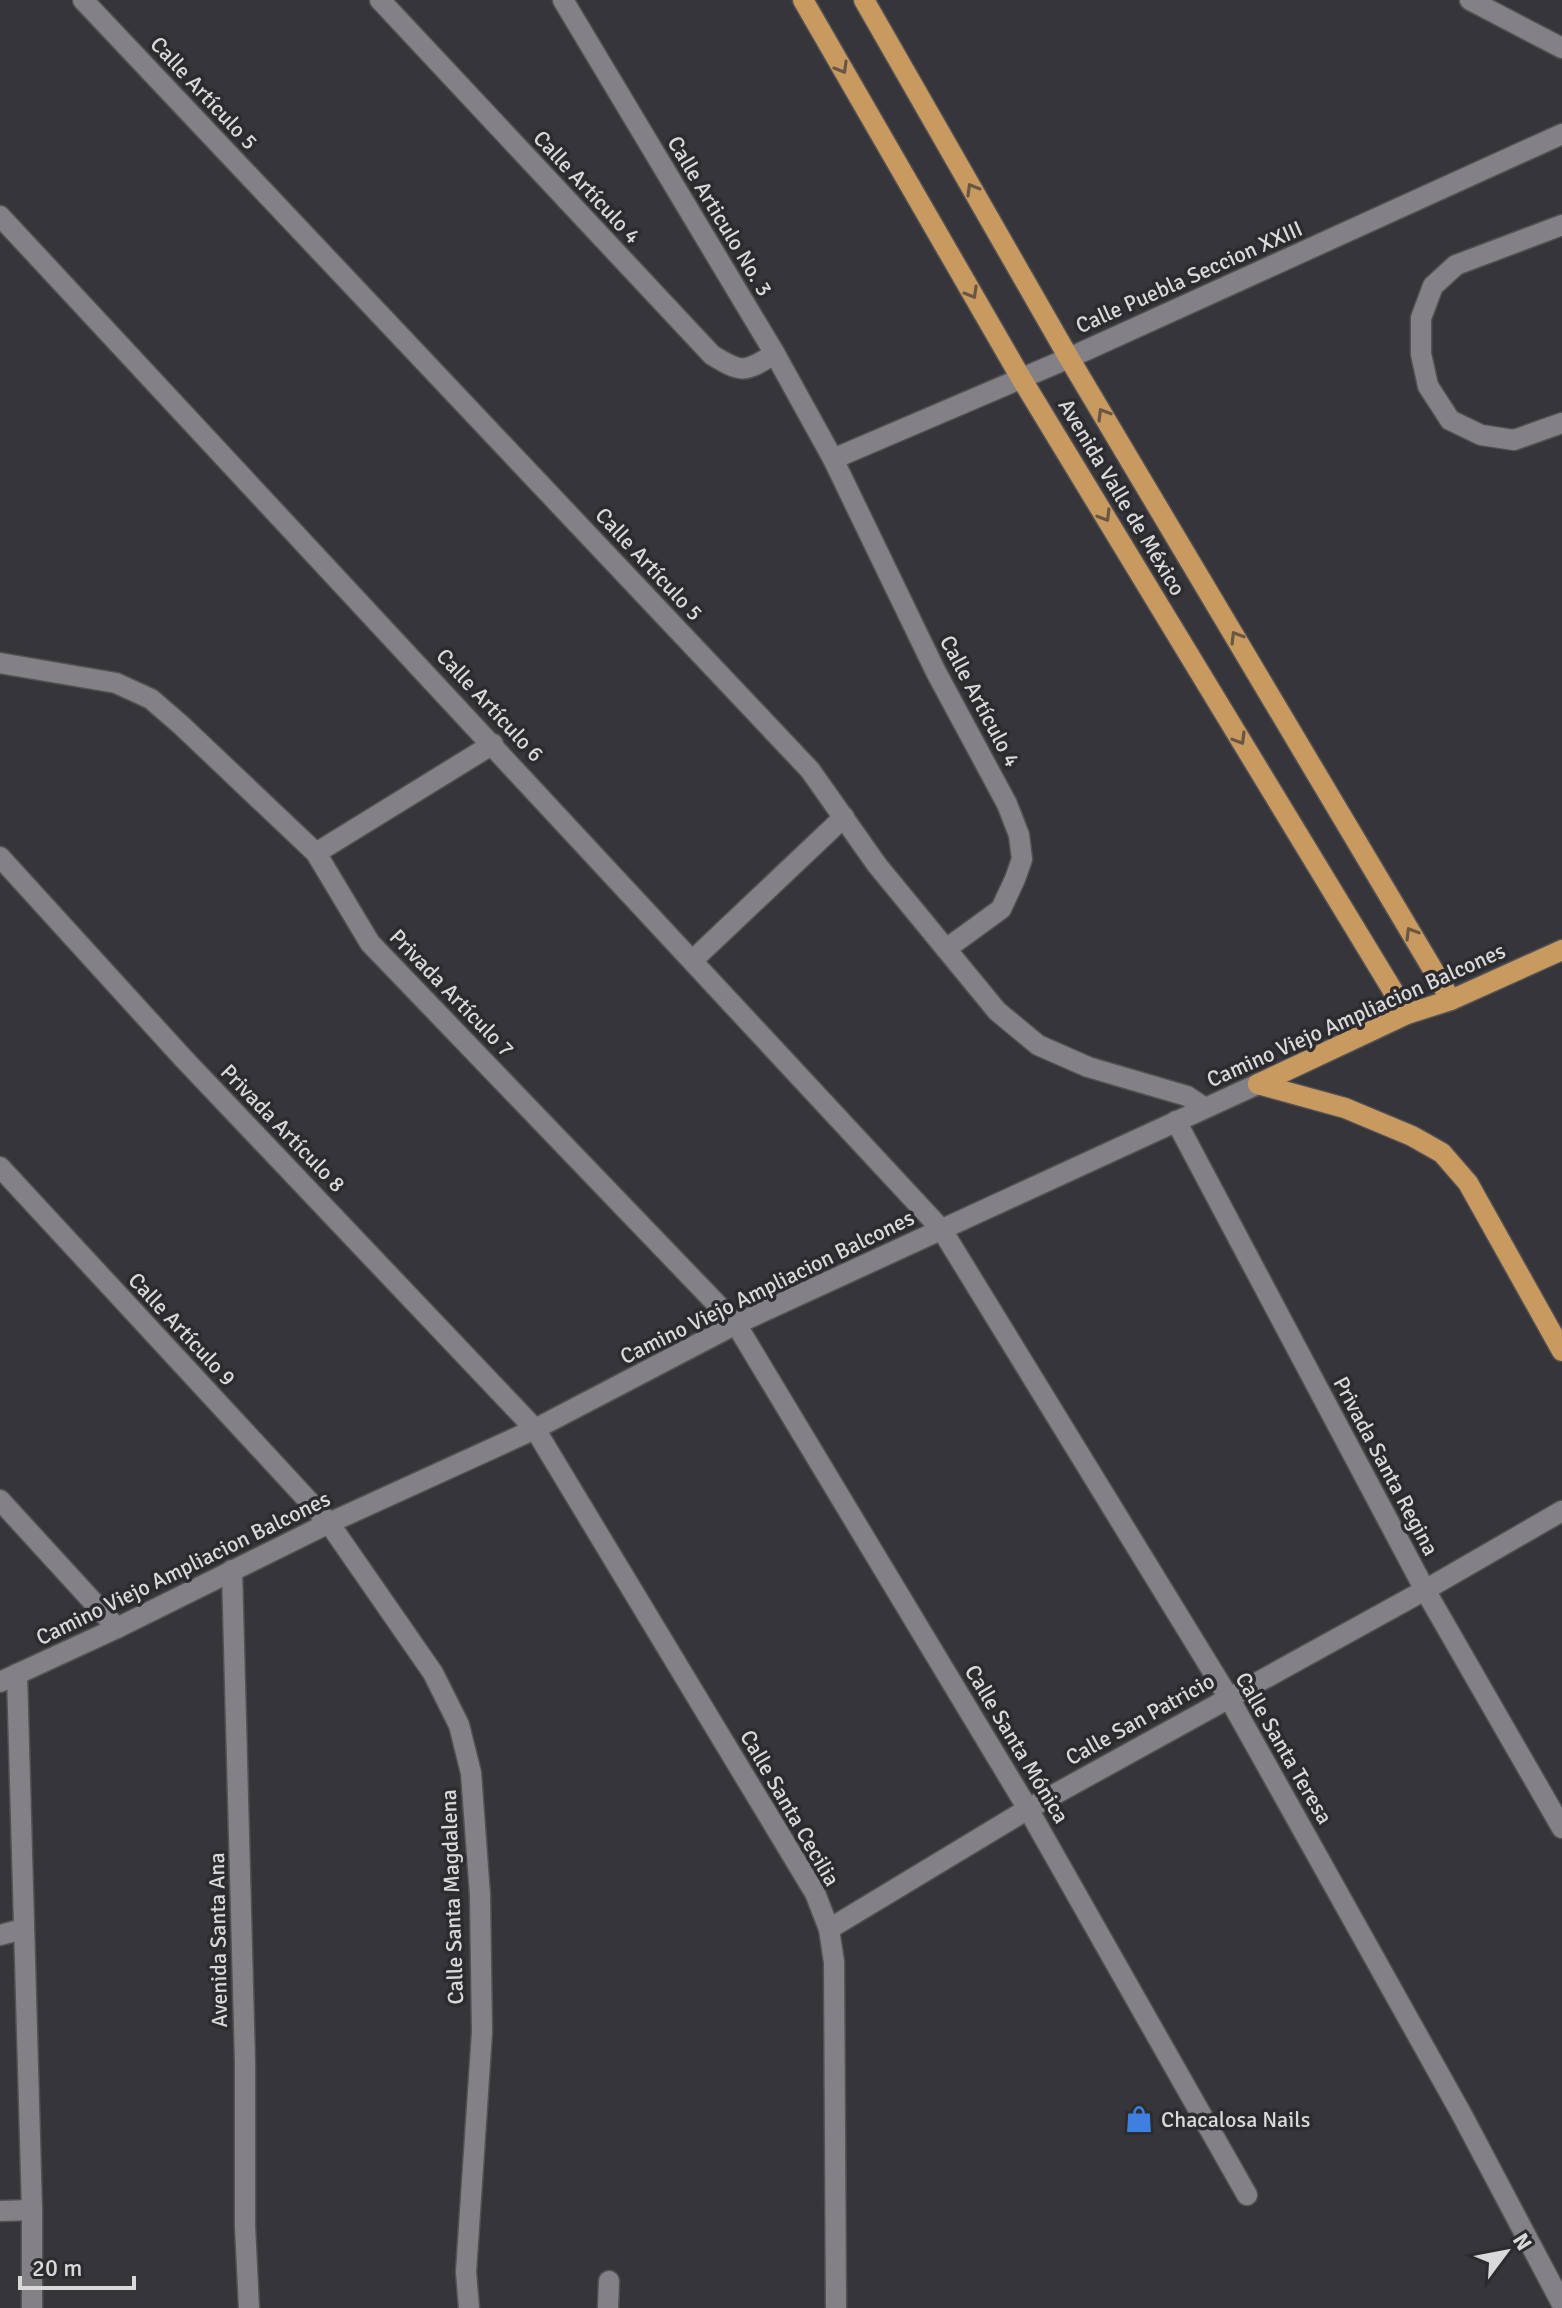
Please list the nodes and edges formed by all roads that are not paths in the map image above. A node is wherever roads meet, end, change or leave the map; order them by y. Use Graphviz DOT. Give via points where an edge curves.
graph roads {
  1 [pos="83,0"];
  2 [pos="380,0"];
  3 [pos="563,0"];
  4 [pos="803,0"];
  5 [pos="864,0"];
  6 [pos="1470,0"];
  7 [pos="1562,48"];
  8 [pos="1562,134"];
  9 [pos="0,216"];
  10 [pos="1562,225"];
  11 [pos="775,354"];
  12 [pos="1069,358"];
  13 [pos="1021,378"];
  14 [pos="1562,423"];
  15 [pos="833,459"];
  16 [pos="0,663"];
  17 [pos="493,744"];
  18 [pos="844,817"];
  19 [pos="316,853"];
  20 [pos="0,857"];
  21 [pos="946,949"];
  22 [pos="1562,950"];
  23 [pos="693,960"];
  24 [pos="1451,1000"];
  25 [pos="1407,1014"];
  26 [pos="1258,1084"];
  27 [pos="1205,1108"];
  28 [pos="1176,1121"];
  29 [pos="0,1167"];
  30 [pos="942,1230"];
  31 [pos="736,1324"];
  32 [pos="1562,1351"];
  33 [pos="535,1429"];
  34 [pos="0,1500"];
  35 [pos="1562,1511"];
  36 [pos="329,1523"];
  37 [pos="232,1570"];
  38 [pos="1425,1590"];
  39 [pos="117,1628"];
  40 [pos="8,1678"];
  41 [pos="1229,1698"];
  42 [pos="1028,1809"];
  43 [pos="1562,1828"];
  44 [pos="23,1929"];
  45 [pos="829,1929"];
  46 [pos="0,1935"];
  47 [pos="1247,2195"];
  48 [pos="32,2210"];
  49 [pos="0,2211"];
  50 [pos="609,2281"];
  51 [pos="1562,2304"];
  52 [pos="32,2308"];
  53 [pos="249,2308"];
  54 [pos="469,2308"];
  55 [pos="608,2308"];
  56 [pos="836,2308"];
  1 -- 18 [label="street, Calle Artículo 5" via="810,770"];
  2 -- 11 [label="street, Calle Artículo 4" via="712,355 737,370"];
  3 -- 11 [label="street, Calle Articulo No. 3"];
  4 -- 13 [label="main road, Avenida Valle de México, one-way"];
  12 -- 5 [label="main road, Avenida Valle de México, one-way"];
  6 -- 7 [label="street"];
  8 -- 12 [label="street, Calle Puebla Seccion XXIII"];
  9 -- 17 [label="street, Calle Artículo 6"];
  10 -- 14 [label="street" via="1456,265 1433,286 1421,318 1428,386 1450,420 1481,435 1514,440"];
  11 -- 15 [label="street, Calle Articulo No. 3"];
  12 -- 13 [label="street, Calle Puebla Seccion XXIII"];
  24 -- 12 [label="main road, Avenida Valle de México, one-way"];
  13 -- 15 [label="street, Calle Puebla Seccion XXIII"];
  13 -- 25 [label="main road, Avenida Valle de México, one-way"];
  15 -- 21 [label="street, Calle Artículo 4" via="1019,835 1022,859 1001,909"];
  16 -- 19 [label="street, Privada Artículo 7" via="116,683 151,699"];
  17 -- 19 [label="street"];
  17 -- 23 [label="street, Calle Artículo 6"];
  18 -- 21 [label="street, Calle Artículo 5"];
  18 -- 23 [label="street"];
  19 -- 31 [label="street, Privada Artículo 7" via="370,943"];
  20 -- 33 [label="street, Privada Artículo 8"];
  21 -- 27 [label="street, Calle Artículo 5" via="997,1011 1038,1045 1088,1067 1187,1096"];
  22 -- 24 [label="main road, Camino Viejo Ampliacion Balcones"];
  23 -- 30 [label="street, Calle Artículo 6"];
  24 -- 25 [label="main road, Camino Viejo Ampliacion Balcones"];
  25 -- 26 [label="main road, Camino Viejo Ampliacion Balcones"];
  26 -- 27 [label="street, Camino Viejo Ampliacion Balcones"];
  26 -- 32 [label="main road" via="1345,1108 1442,1153 1468,1183"];
  27 -- 28 [label="street, Camino Viejo Ampliacion Balcones"];
  28 -- 30 [label="street, Camino Viejo Ampliacion Balcones"];
  28 -- 38 [label="street, Privada Santa Regina"];
  29 -- 36 [label="street, Calle Artículo 9"];
  30 -- 31 [label="street, Camino Viejo Ampliacion Balcones"];
  30 -- 41 [label="street, Calle Santa Teresa"];
  31 -- 33 [label="street, Camino Viejo Ampliacion Balcones"];
  31 -- 42 [label="street, Calle Santa Mónica"];
  33 -- 36 [label="street, Camino Viejo Ampliacion Balcones"];
  33 -- 45 [label="street, Calle Santa Cecilia" via="815,1893"];
  34 -- 39 [label="street"];
  35 -- 38 [label="street, Calle San Patricio"];
  36 -- 37 [label="street, Camino Viejo Ampliacion Balcones"];
  36 -- 54 [label="street, Calle Santa Magdalena" via="433,1673 459,1725 471,1773 482,2032 466,2272"];
  37 -- 39 [label="street, Camino Viejo Ampliacion Balcones"];
  37 -- 53 [label="street, Avenida Santa Ana"];
  38 -- 41 [label="street, Calle San Patricio"];
  38 -- 43 [label="street, Privada Santa Regina"];
  39 -- 40 [label="street, Camino Viejo Ampliacion Balcones"];
  40 -- 44 [label="street"];
  41 -- 42 [label="street, Calle San Patricio"];
  41 -- 51 [label="street, Calle Santa Teresa"];
  42 -- 45 [label="street, Calle San Patricio"];
  42 -- 47 [label="street, Calle Santa Mónica"];
  44 -- 46 [label="street"];
  44 -- 48 [label="street"];
  45 -- 56 [label="street, Calle Santa Cecilia" via="834,1962"];
  48 -- 49 [label="street"];
  48 -- 52 [label="street"];
  50 -- 55 [label="street"];
}
